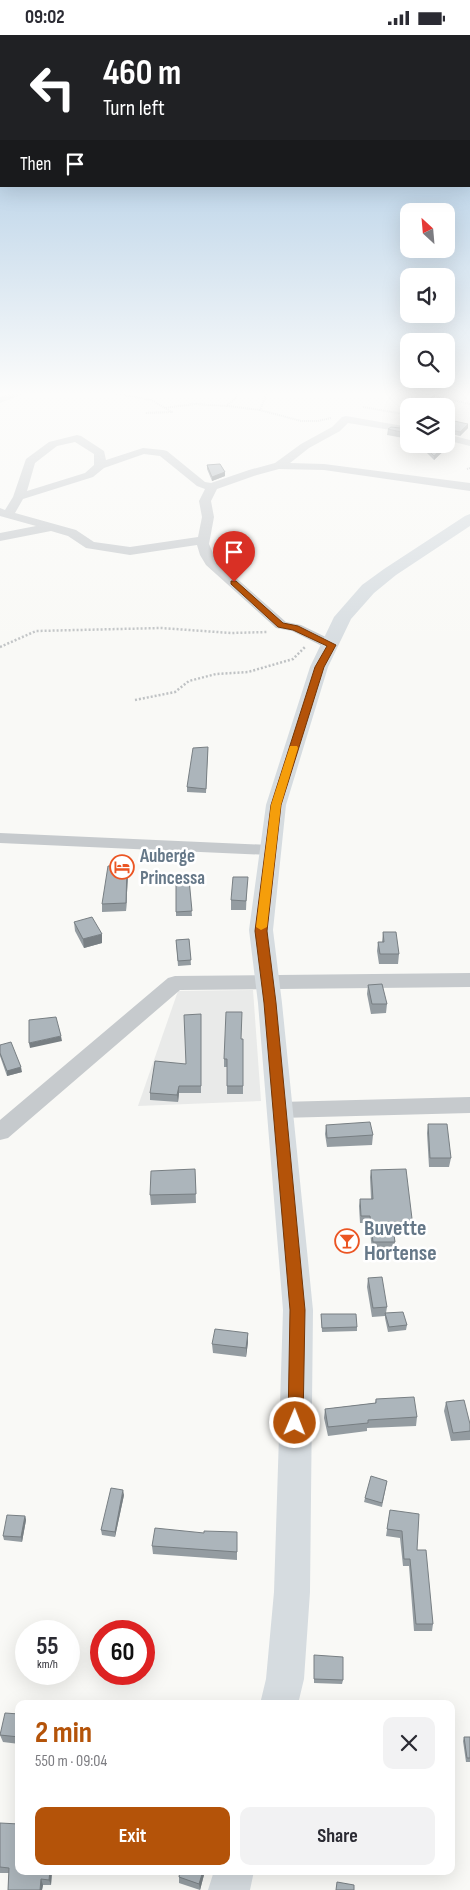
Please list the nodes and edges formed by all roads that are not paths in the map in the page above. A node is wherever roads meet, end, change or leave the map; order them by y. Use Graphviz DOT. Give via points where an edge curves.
graph roads {
  1 [pos="24,480"];
  2 [pos="74,480"];
  3 [pos="196,480"];
  4 [pos="232,480"];
  5 [pos="416,480"];
  6 [pos="212,487"];
  7 [pos="470,487"];
  8 [pos="18,497"];
  9 [pos="4,513"];
  10 [pos="469,520"];
  11 [pos="50,527"];
  12 [pos="0,537"];
  13 [pos="202,540"];
  14 [pos="321,644"];
  15 [pos="0,838"];
  16 [pos="270,850"];
  17 [pos="470,980"];
  18 [pos="267,982"];
  19 [pos="470,1105"];
  20 [pos="280,1110"];
  21 [pos="0,1132"];
  22 [pos="280,1700"];
  23 [pos="233,1875"];
  24 [pos="228,1890"];
  1 -- 8 [label="street"];
  2 -- 8 [label="street"];
  3 -- 6 [label="street"];
  4 -- 6 [label="street"];
  5 -- 7 [label="street"];
  6 -- 13 [label="street" via="205,501 208,515"];
  8 -- 9 [label="street"];
  9 -- 11 [label="street"];
  10 -- 14 [label="main road" via="368,589"];
  11 -- 12 [label="street"];
  11 -- 13 [label="street" via="72,533 90,545 130,551"];
  13 -- 14 [label="street" via="210,562 281,625 296,628"];
  14 -- 16 [label="main road" via="319,667 276,805"];
  15 -- 16 [label="street"];
  16 -- 18 [label="main road" via="261,931"];
  17 -- 18 [label="street"];
  18 -- 20 [label="main road"];
  18 -- 21 [label="street" via="175,983"];
  19 -- 20 [label="street"];
  20 -- 22 [label="main road" via="298,1310 292,1592 285,1679"];
  23 -- 24 [label="main road"];
}
